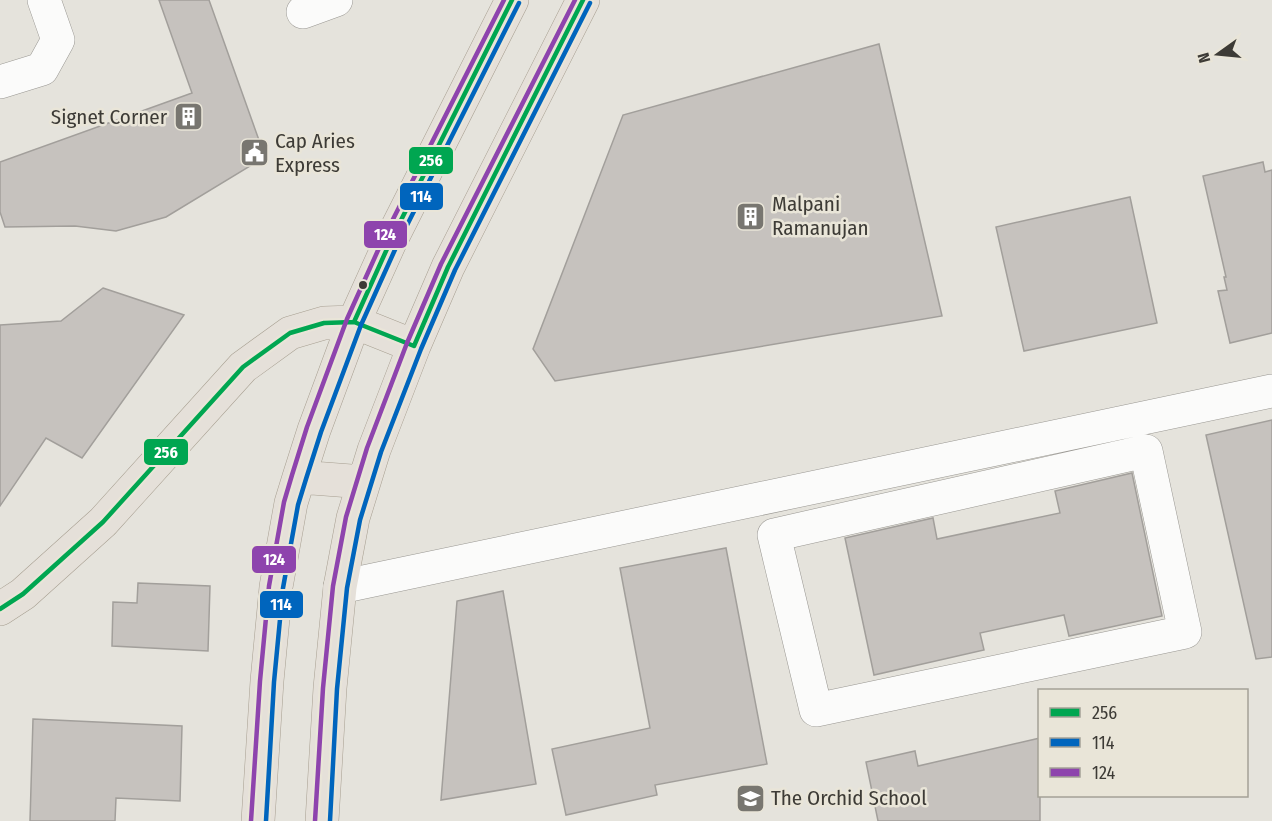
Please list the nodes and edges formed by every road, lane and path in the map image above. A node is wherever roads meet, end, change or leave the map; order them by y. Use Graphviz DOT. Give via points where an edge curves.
graph roads {
  1 [pos="44,0"];
  2 [pos="336,0"];
  3 [pos="512,0"];
  4 [pos="583,0"];
  5 [pos="303,12"];
  6 [pos="0,82"];
  7 [pos="354,322"];
  8 [pos="414,346"];
  9 [pos="1272,391"];
  10 [pos="921,464"];
  11 [pos="299,477"];
  12 [pos="364,482"];
  13 [pos="928,500"];
  14 [pos="340,586"];
  15 [pos="0,609"];
  16 [pos="258,821"];
  17 [pos="322,821"];
  1 -- 6 [label="street" via="58,40 42,69"];
  2 -- 5 [label="street"];
  3 -- 7 [label="main road"];
  4 -- 8 [label="main road" via="448,267"];
  7 -- 8 [label="main road"];
  7 -- 11 [label="main road"];
  7 -- 15 [label="main road" via="324,323 290,333 243,367 103,522 23,594"];
  8 -- 12 [label="main road"];
  9 -- 10 [label="street"];
  10 -- 13 [label="street"];
  10 -- 14 [label="street"];
  11 -- 12 [label="main road"];
  11 -- 16 [label="main road" via="276,587"];
  12 -- 14 [label="main road"];
  13 -- 13 [label="street" via="1146,451 1185,632 816,710 774,535"];
  14 -- 17 [label="main road"];
}
